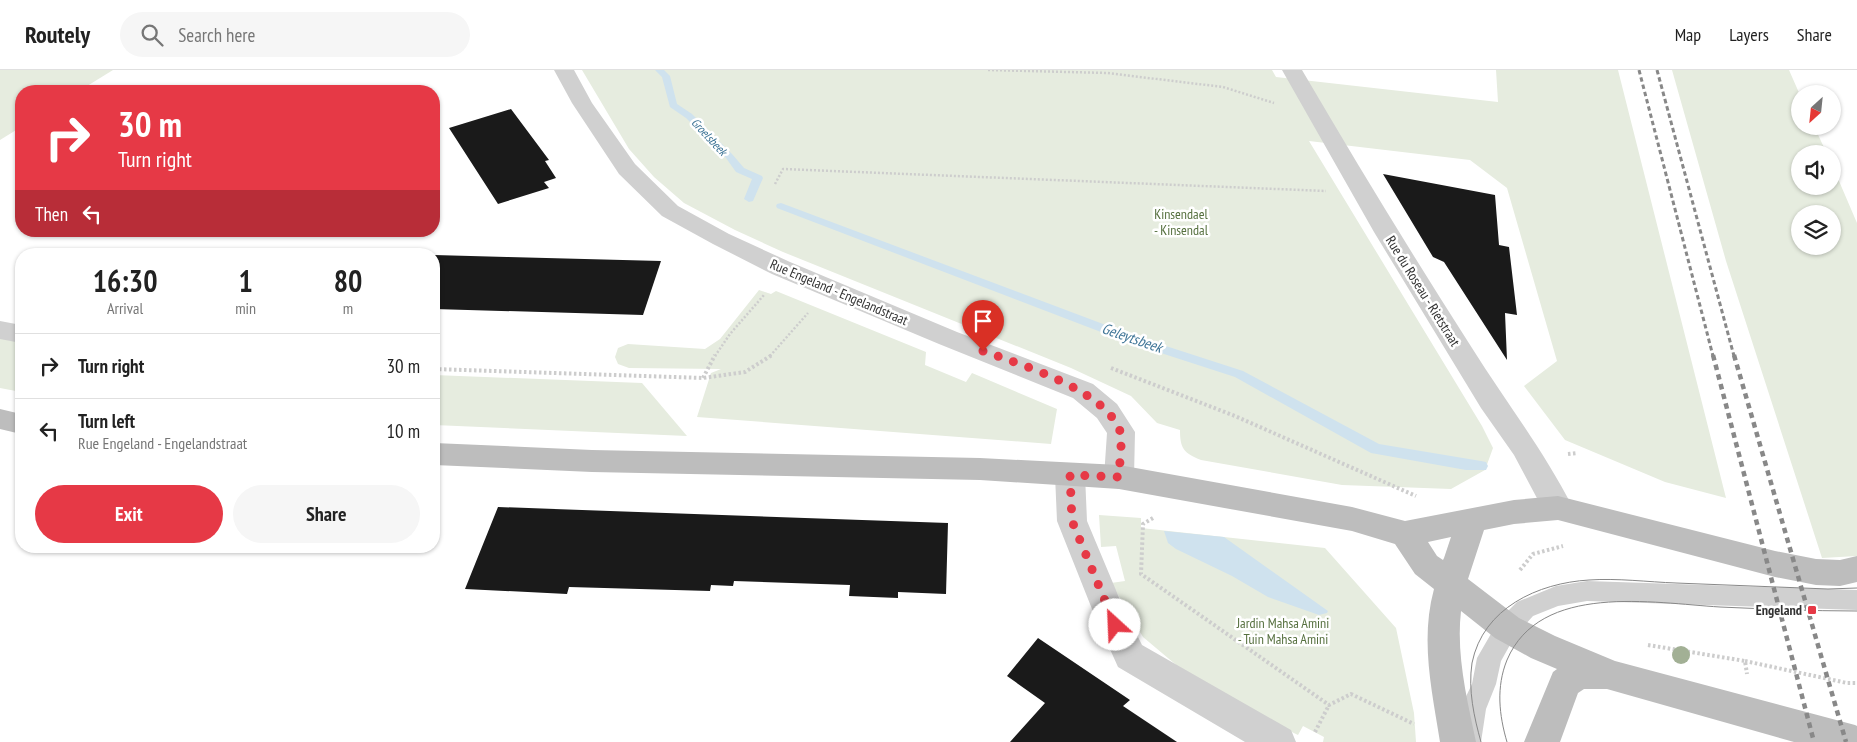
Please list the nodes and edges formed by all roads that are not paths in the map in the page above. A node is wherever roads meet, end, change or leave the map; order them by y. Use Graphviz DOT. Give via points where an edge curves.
graph roads {
  1 [pos="564,70"];
  2 [pos="1292,70"];
  3 [pos="0,330"];
  4 [pos="15,333"];
  5 [pos="0,419"];
  6 [pos="15,423"];
  7 [pos="440,454"];
  8 [pos="1070,475"];
  9 [pos="1119,477"];
  10 [pos="1558,508"];
  11 [pos="1472,522"];
  12 [pos="1405,534"];
  13 [pos="1851,575"];
  14 [pos="1451,584"];
  15 [pos="1857,600"];
  16 [pos="1507,628"];
  17 [pos="1613,676"];
  18 [pos="1278,742"];
  19 [pos="1458,742"];
  20 [pos="1468,742"];
  21 [pos="1542,742"];
  22 [pos="1855,742"];
  1 -- 9 [label="street, Rue Engeland - Engelandstraat" via="582,103 627,169 670,210 780,268 1083,391 1107,411 1120,432"];
  2 -- 10 [label="street, Rue du Roseau - Rietstraat" via="1386,232 1491,401 1524,447"];
  3 -- 4 [label="street"];
  5 -- 6 [label="main road"];
  7 -- 8 [label="main road" via="592,461 980,469"];
  8 -- 9 [label="main road"];
  8 -- 18 [label="street" via="1072,521 1130,656"];
  9 -- 12 [label="main road" via="1352,519"];
  10 -- 11 [label="main road" via="1514,512"];
  10 -- 13 [label="main road" via="1775,564"];
  11 -- 12 [label="main road"];
  11 -- 14 [label="main road"];
  12 -- 14 [label="main road" via="1426,565"];
  14 -- 16 [label="main road"];
  14 -- 19 [label="main road" via="1444,620 1446,664"];
  15 -- 16 [label="lane" via="1588,591 1556,596 1526,609"];
  16 -- 17 [label="main road"];
  16 -- 20 [label="lane" via="1489,658 1484,684 1473,709"];
  17 -- 21 [label="main road" via="1579,673 1565,683"];
  17 -- 22 [label="main road"];
}
